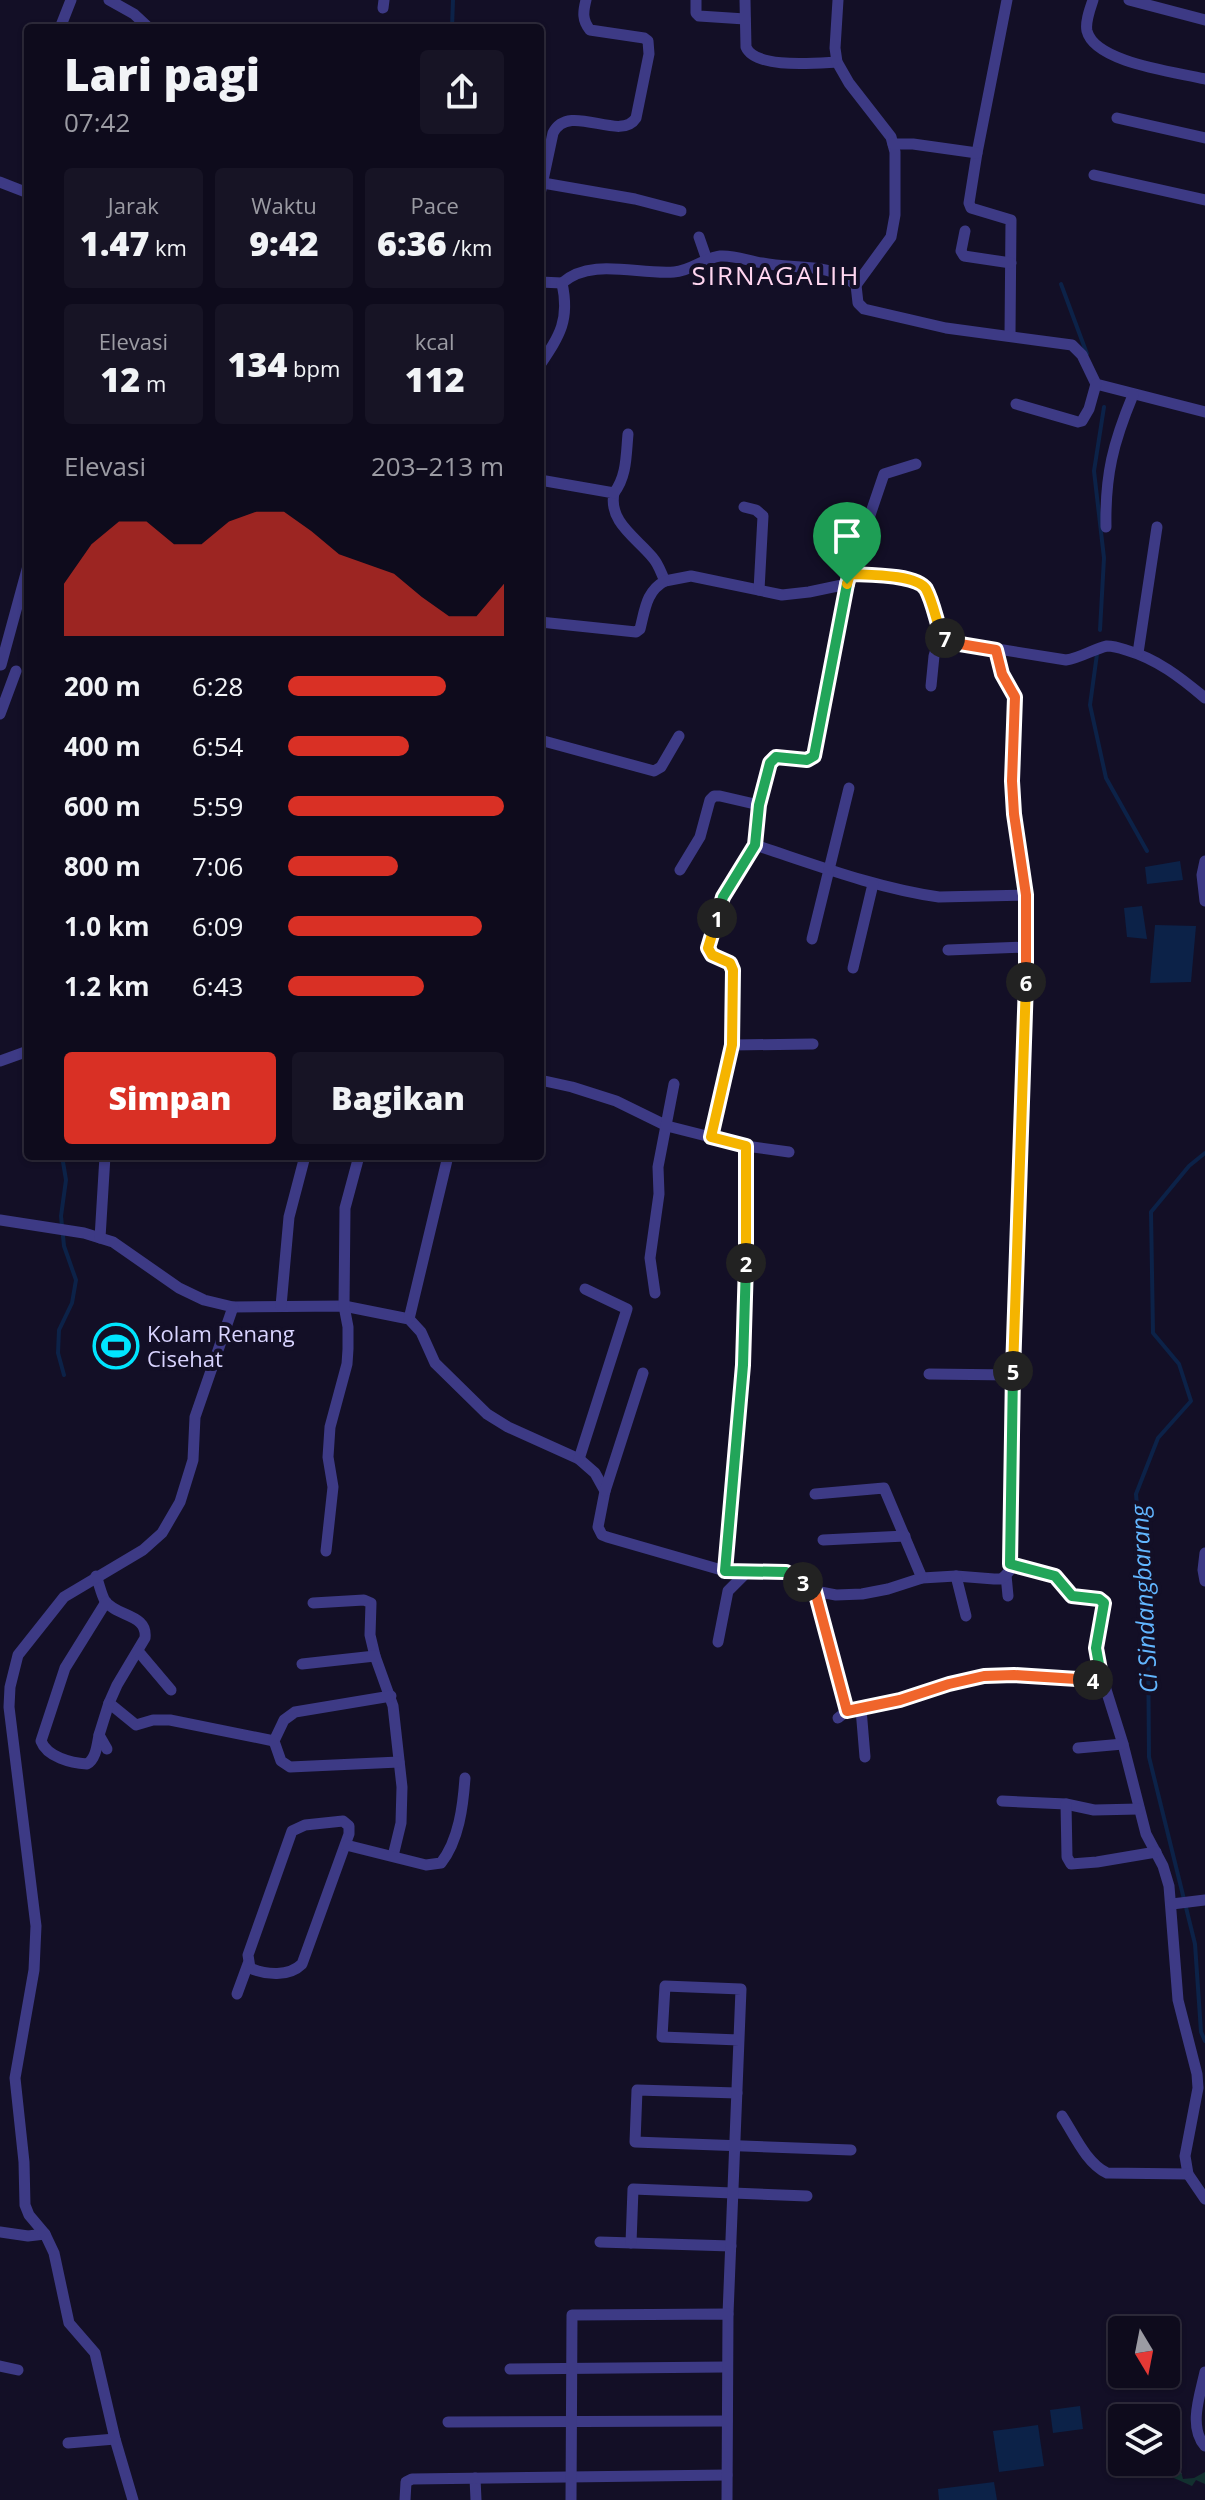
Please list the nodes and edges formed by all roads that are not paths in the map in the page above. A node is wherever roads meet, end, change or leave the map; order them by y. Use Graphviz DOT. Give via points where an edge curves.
graph roads {
  1 [pos="71,0"];
  2 [pos="586,0"];
  3 [pos="696,0"];
  4 [pos="745,0"];
  5 [pos="838,0"];
  6 [pos="1007,0"];
  7 [pos="1093,0"];
  8 [pos="1129,0"];
  9 [pos="116,2"];
  10 [pos="1157,3"];
  11 [pos="745,19"];
  12 [pos="1205,20"];
  13 [pos="62,24"];
  14 [pos="145,24"];
  15 [pos="837,62"];
  16 [pos="1205,79"];
  17 [pos="1117,118"];
  18 [pos="1205,138"];
  19 [pos="893,144"];
  20 [pos="977,153"];
  21 [pos="1094,175"];
  22 [pos="544,179"];
  23 [pos="0,182"];
  24 [pos="544,189"];
  25 [pos="24,191"];
  26 [pos="1205,200"];
  27 [pos="681,211"];
  28 [pos="965,231"];
  29 [pos="699,237"];
  30 [pos="707,260"];
  31 [pos="1011,263"];
  32 [pos="544,282"];
  33 [pos="562,283"];
  34 [pos="856,285"];
  35 [pos="1010,335"];
  36 [pos="544,358"];
  37 [pos="1096,384"];
  38 [pos="1133,395"];
  39 [pos="1016,404"];
  40 [pos="1205,412"];
  41 [pos="628,434"];
  42 [pos="916,464"];
  43 [pos="544,481"];
  44 [pos="614,493"];
  45 [pos="744,507"];
  46 [pos="1106,527"];
  47 [pos="1157,527"];
  48 [pos="849,579"];
  49 [pos="24,580"];
  50 [pos="665,581"];
  51 [pos="759,590"];
  52 [pos="544,622"];
  53 [pos="941,633"];
  54 [pos="996,650"];
  55 [pos="1138,653"];
  56 [pos="0,665"];
  57 [pos="16,671"];
  58 [pos="24,674"];
  59 [pos="931,686"];
  60 [pos="1205,698"];
  61 [pos="0,714"];
  62 [pos="679,736"];
  63 [pos="544,741"];
  64 [pos="849,788"];
  65 [pos="759,805"];
  66 [pos="755,845"];
  67 [pos="1205,861"];
  68 [pos="828,869"];
  69 [pos="680,870"];
  70 [pos="873,884"];
  71 [pos="1026,895"];
  72 [pos="1205,901"];
  73 [pos="812,939"];
  74 [pos="1027,947"];
  75 [pos="948,950"];
  76 [pos="853,968"];
  77 [pos="813,1044"];
  78 [pos="732,1045"];
  79 [pos="24,1052"];
  80 [pos="0,1061"];
  81 [pos="544,1081"];
  82 [pos="674,1084"];
  83 [pos="667,1126"];
  84 [pos="711,1137"];
  85 [pos="746,1146"];
  86 [pos="789,1152"];
  87 [pos="105,1160"];
  88 [pos="304,1160"];
  89 [pos="358,1160"];
  90 [pos="447,1160"];
  91 [pos="0,1220"];
  92 [pos="100,1238"];
  93 [pos="585,1289"];
  94 [pos="655,1293"];
  95 [pos="281,1306"];
  96 [pos="344,1306"];
  97 [pos="233,1307"];
  98 [pos="409,1319"];
  99 [pos="643,1373"];
  100 [pos="929,1374"];
  101 [pos="1013,1375"];
  102 [pos="579,1459"];
  103 [pos="605,1491"];
  104 [pos="815,1494"];
  105 [pos="905,1536"];
  106 [pos="823,1540"];
  107 [pos="326,1551"];
  108 [pos="1205,1553"];
  109 [pos="1008,1570"];
  110 [pos="725,1571"];
  111 [pos="747,1572"];
  112 [pos="96,1576"];
  113 [pos="956,1576"];
  114 [pos="922,1578"];
  115 [pos="1205,1581"];
  116 [pos="815,1591"];
  117 [pos="1008,1596"];
  118 [pos="106,1602"];
  119 [pos="313,1603"];
  120 [pos="966,1616"];
  121 [pos="718,1642"];
  122 [pos="138,1651"];
  123 [pos="375,1656"];
  124 [pos="302,1664"];
  125 [pos="1102,1681"];
  126 [pos="171,1690"];
  127 [pos="391,1696"];
  128 [pos="109,1703"];
  129 [pos="861,1709"];
  130 [pos="99,1735"];
  131 [pos="274,1741"];
  132 [pos="1123,1744"];
  133 [pos="1078,1748"];
  134 [pos="107,1749"];
  135 [pos="865,1757"];
  136 [pos="399,1762"];
  137 [pos="465,1778"];
  138 [pos="1002,1801"];
  139 [pos="1066,1804"];
  140 [pos="1139,1809"];
  141 [pos="346,1845"];
  142 [pos="1156,1852"];
  143 [pos="393,1856"];
  144 [pos="1204,1900"];
  145 [pos="1177,1903"];
  146 [pos="248,1964"];
  147 [pos="237,1994"];
  148 [pos="739,2040"];
  149 [pos="0,2078"];
  150 [pos="15,2078"];
  151 [pos="737,2093"];
  152 [pos="1062,2116"];
  153 [pos="735,2145"];
  154 [pos="851,2150"];
  155 [pos="1188,2174"];
  156 [pos="733,2193"];
  157 [pos="807,2196"];
  158 [pos="1205,2199"];
  159 [pos="0,2232"];
  160 [pos="45,2234"];
  161 [pos="600,2242"];
  162 [pos="631,2243"];
  163 [pos="731,2246"];
  164 [pos="728,2314"];
  165 [pos="0,2366"];
  166 [pos="726,2367"];
  167 [pos="510,2369"];
  168 [pos="572,2369"];
  169 [pos="18,2370"];
  170 [pos="1205,2372"];
  171 [pos="727,2421"];
  172 [pos="448,2422"];
  173 [pos="572,2422"];
  174 [pos="115,2439"];
  175 [pos="68,2443"];
  176 [pos="1205,2446"];
  177 [pos="727,2475"];
  178 [pos="571,2477"];
  179 [pos="475,2478"];
  180 [pos="133,2500"];
  181 [pos="405,2500"];
  182 [pos="476,2500"];
  183 [pos="571,2500"];
  184 [pos="727,2500"];
  1 -- 13 [label="street"];
  2 -- 22 [label="street" via="583,14 590,30 648,41 636,118 625,127 582,121 557,125"];
  3 -- 11 [label="street" via="699,16"];
  4 -- 11 [label="street"];
  5 -- 15 [label="street"];
  6 -- 20 [label="street"];
  7 -- 16 [label="street" via="1087,31 1104,52"];
  8 -- 10 [label="street"];
  9 -- 14 [label="street"];
  10 -- 12 [label="street"];
  11 -- 15 [label="street" via="747,52 756,58"];
  15 -- 19 [label="street"];
  17 -- 18 [label="street"];
  19 -- 20 [label="street"];
  19 -- 34 [label="street" via="891,237"];
  20 -- 31 [label="street" via="970,206 1011,220"];
  21 -- 26 [label="street"];
  23 -- 25 [label="street"];
  24 -- 27 [label="street" via="635,199"];
  28 -- 31 [label="street" via="961,254"];
  29 -- 30 [label="street"];
  30 -- 33 [label="street" via="677,272 588,271"];
  30 -- 34 [label="street" via="728,256 818,268"];
  31 -- 35 [label="street"];
  32 -- 33 [label="street"];
  33 -- 36 [label="street" via="565,318"];
  34 -- 35 [label="street" via="859,306 877,314"];
  35 -- 37 [label="street" via="1072,345"];
  37 -- 38 [label="street"];
  37 -- 39 [label="street" via="1082,421"];
  38 -- 40 [label="street"];
  38 -- 46 [label="street" via="1111,455"];
  41 -- 44 [label="street" via="625,468"];
  42 -- 48 [label="street" via="884,474"];
  43 -- 44 [label="street"];
  44 -- 50 [label="street" via="615,515 654,559"];
  45 -- 51 [label="street" via="763,516"];
  47 -- 55 [label="street"];
  48 -- 51 [label="street" via="795,594"];
  48 -- 53 [label="street" via="888,575 923,586"];
  48 -- 65 [label="street" via="814,756 773,759"];
  49 -- 56 [label="street"];
  50 -- 51 [label="street" via="691,576"];
  50 -- 52 [label="street" via="653,589 636,632"];
  53 -- 54 [label="street" via="954,643"];
  53 -- 59 [label="street"];
  54 -- 55 [label="street" via="1066,660 1113,646"];
  54 -- 71 [label="street" via="1015,697 1012,781"];
  55 -- 60 [label="street" via="1163,664"];
  56 -- 57 [label="street"];
  57 -- 58 [label="street"];
  57 -- 61 [label="street"];
  62 -- 63 [label="street" via="654,771"];
  64 -- 68 [label="street"];
  65 -- 66 [label="street"];
  65 -- 69 [label="street" via="714,796 700,837"];
  66 -- 68 [label="street"];
  66 -- 78 [label="street" via="723,897 708,948 733,970"];
  67 -- 72 [label="street"];
  68 -- 70 [label="street"];
  68 -- 73 [label="street"];
  70 -- 71 [label="street" via="939,897"];
  70 -- 76 [label="street"];
  71 -- 74 [label="street"];
  74 -- 75 [label="street"];
  74 -- 101 [label="street"];
  77 -- 78 [label="street"];
  78 -- 84 [label="street"];
  79 -- 80 [label="street"];
  81 -- 83 [label="street" via="616,1101"];
  82 -- 83 [label="street"];
  83 -- 84 [label="street"];
  83 -- 94 [label="street" via="650,1258"];
  84 -- 85 [label="street"];
  85 -- 86 [label="street"];
  85 -- 110 [label="street" via="743,1365"];
  87 -- 92 [label="street"];
  88 -- 95 [label="street" via="289,1217"];
  89 -- 96 [label="street" via="345,1208"];
  90 -- 98 [label="street"];
  91 -- 92 [label="street"];
  92 -- 97 [label="street" via="192,1295"];
  93 -- 102 [label="street" via="627,1309"];
  95 -- 96 [label="street"];
  95 -- 97 [label="street"];
  96 -- 98 [label="street"];
  96 -- 107 [label="street" via="347,1364 330,1427 333,1487"];
  97 -- 112 [label="street" via="195,1417 193,1460 170,1522 154,1542"];
  98 -- 102 [label="street" via="435,1363 487,1414"];
  99 -- 103 [label="street"];
  100 -- 101 [label="street"];
  101 -- 109 [label="street"];
  102 -- 103 [label="street"];
  103 -- 110 [label="street" via="597,1521 602,1535"];
  104 -- 105 [label="street" via="884,1488"];
  105 -- 106 [label="street"];
  105 -- 114 [label="street"];
  108 -- 115 [label="street"];
  109 -- 113 [label="street" via="1001,1579"];
  109 -- 117 [label="street"];
  109 -- 125 [label="street" via="1055,1576 1072,1596 1102,1601 1096,1648"];
  110 -- 111 [label="street"];
  111 -- 116 [label="street" via="786,1572"];
  111 -- 121 [label="street" via="728,1591"];
  112 -- 118 [label="street"];
  112 -- 150 [label="street" via="64,1597 21,1650 10,1687 36,1926 34,1970"];
  113 -- 114 [label="street"];
  113 -- 120 [label="street"];
  114 -- 116 [label="street" via="848,1596"];
  116 -- 129 [label="street" via="843,1714"];
  118 -- 122 [label="street" via="144,1626"];
  118 -- 130 [label="street" via="65,1668 41,1741 51,1754 87,1764"];
  119 -- 123 [label="street" via="371,1603"];
  122 -- 126 [label="street"];
  122 -- 128 [label="street"];
  123 -- 124 [label="street"];
  123 -- 127 [label="street"];
  125 -- 129 [label="street" via="998,1675"];
  125 -- 132 [label="street"];
  127 -- 131 [label="street" via="295,1712 284,1720"];
  127 -- 136 [label="street"];
  128 -- 130 [label="street"];
  128 -- 131 [label="street" via="136,1725 170,1720"];
  129 -- 135 [label="street"];
  130 -- 134 [label="street"];
  131 -- 136 [label="street" via="281,1761 290,1767"];
  132 -- 133 [label="street"];
  132 -- 140 [label="street"];
  136 -- 143 [label="street" via="402,1812"];
  137 -- 143 [label="street" via="455,1834 441,1863 426,1865"];
  138 -- 139 [label="street"];
  139 -- 140 [label="street" via="1094,1810"];
  139 -- 142 [label="street" via="1071,1864"];
  140 -- 142 [label="street"];
  141 -- 143 [label="street"];
  141 -- 146 [label="street" via="302,1964 282,1973 254,1970"];
  141 -- 146 [label="street" via="349,1829 343,1821 292,1831"];
  142 -- 145 [label="street"];
  144 -- 145 [label="street"];
  145 -- 155 [label="street" via="1178,2000 1198,2088 1186,2144"];
  146 -- 147 [label="street"];
  148 -- 148 [label="street" via="662,2037 665,1986 741,1989"];
  148 -- 151 [label="street"];
  149 -- 150 [label="street"];
  150 -- 160 [label="street" via="25,2205"];
  151 -- 153 [label="street"];
  151 -- 153 [label="street" via="637,2090 635,2142"];
  152 -- 155 [label="street" via="1098,2169"];
  153 -- 154 [label="street"];
  153 -- 156 [label="street"];
  155 -- 158 [label="street"];
  156 -- 157 [label="street"];
  156 -- 162 [label="street" via="633,2189"];
  156 -- 163 [label="street"];
  159 -- 160 [label="street"];
  160 -- 174 [label="street" via="57,2262 69,2323 95,2353"];
  161 -- 162 [label="street"];
  162 -- 163 [label="street"];
  163 -- 164 [label="street"];
  164 -- 166 [label="street"];
  164 -- 168 [label="street" via="572,2315"];
  165 -- 169 [label="street"];
  166 -- 168 [label="street"];
  166 -- 171 [label="street"];
  167 -- 168 [label="street"];
  168 -- 173 [label="street"];
  170 -- 176 [label="street" via="1196,2428"];
  171 -- 173 [label="street"];
  171 -- 177 [label="street"];
  172 -- 173 [label="street"];
  173 -- 178 [label="street"];
  174 -- 175 [label="street"];
  174 -- 180 [label="street"];
  177 -- 178 [label="street"];
  177 -- 184 [label="street"];
  178 -- 179 [label="street"];
  178 -- 183 [label="street"];
  179 -- 181 [label="street" via="412,2479 406,2482"];
  179 -- 182 [label="street"];
}
